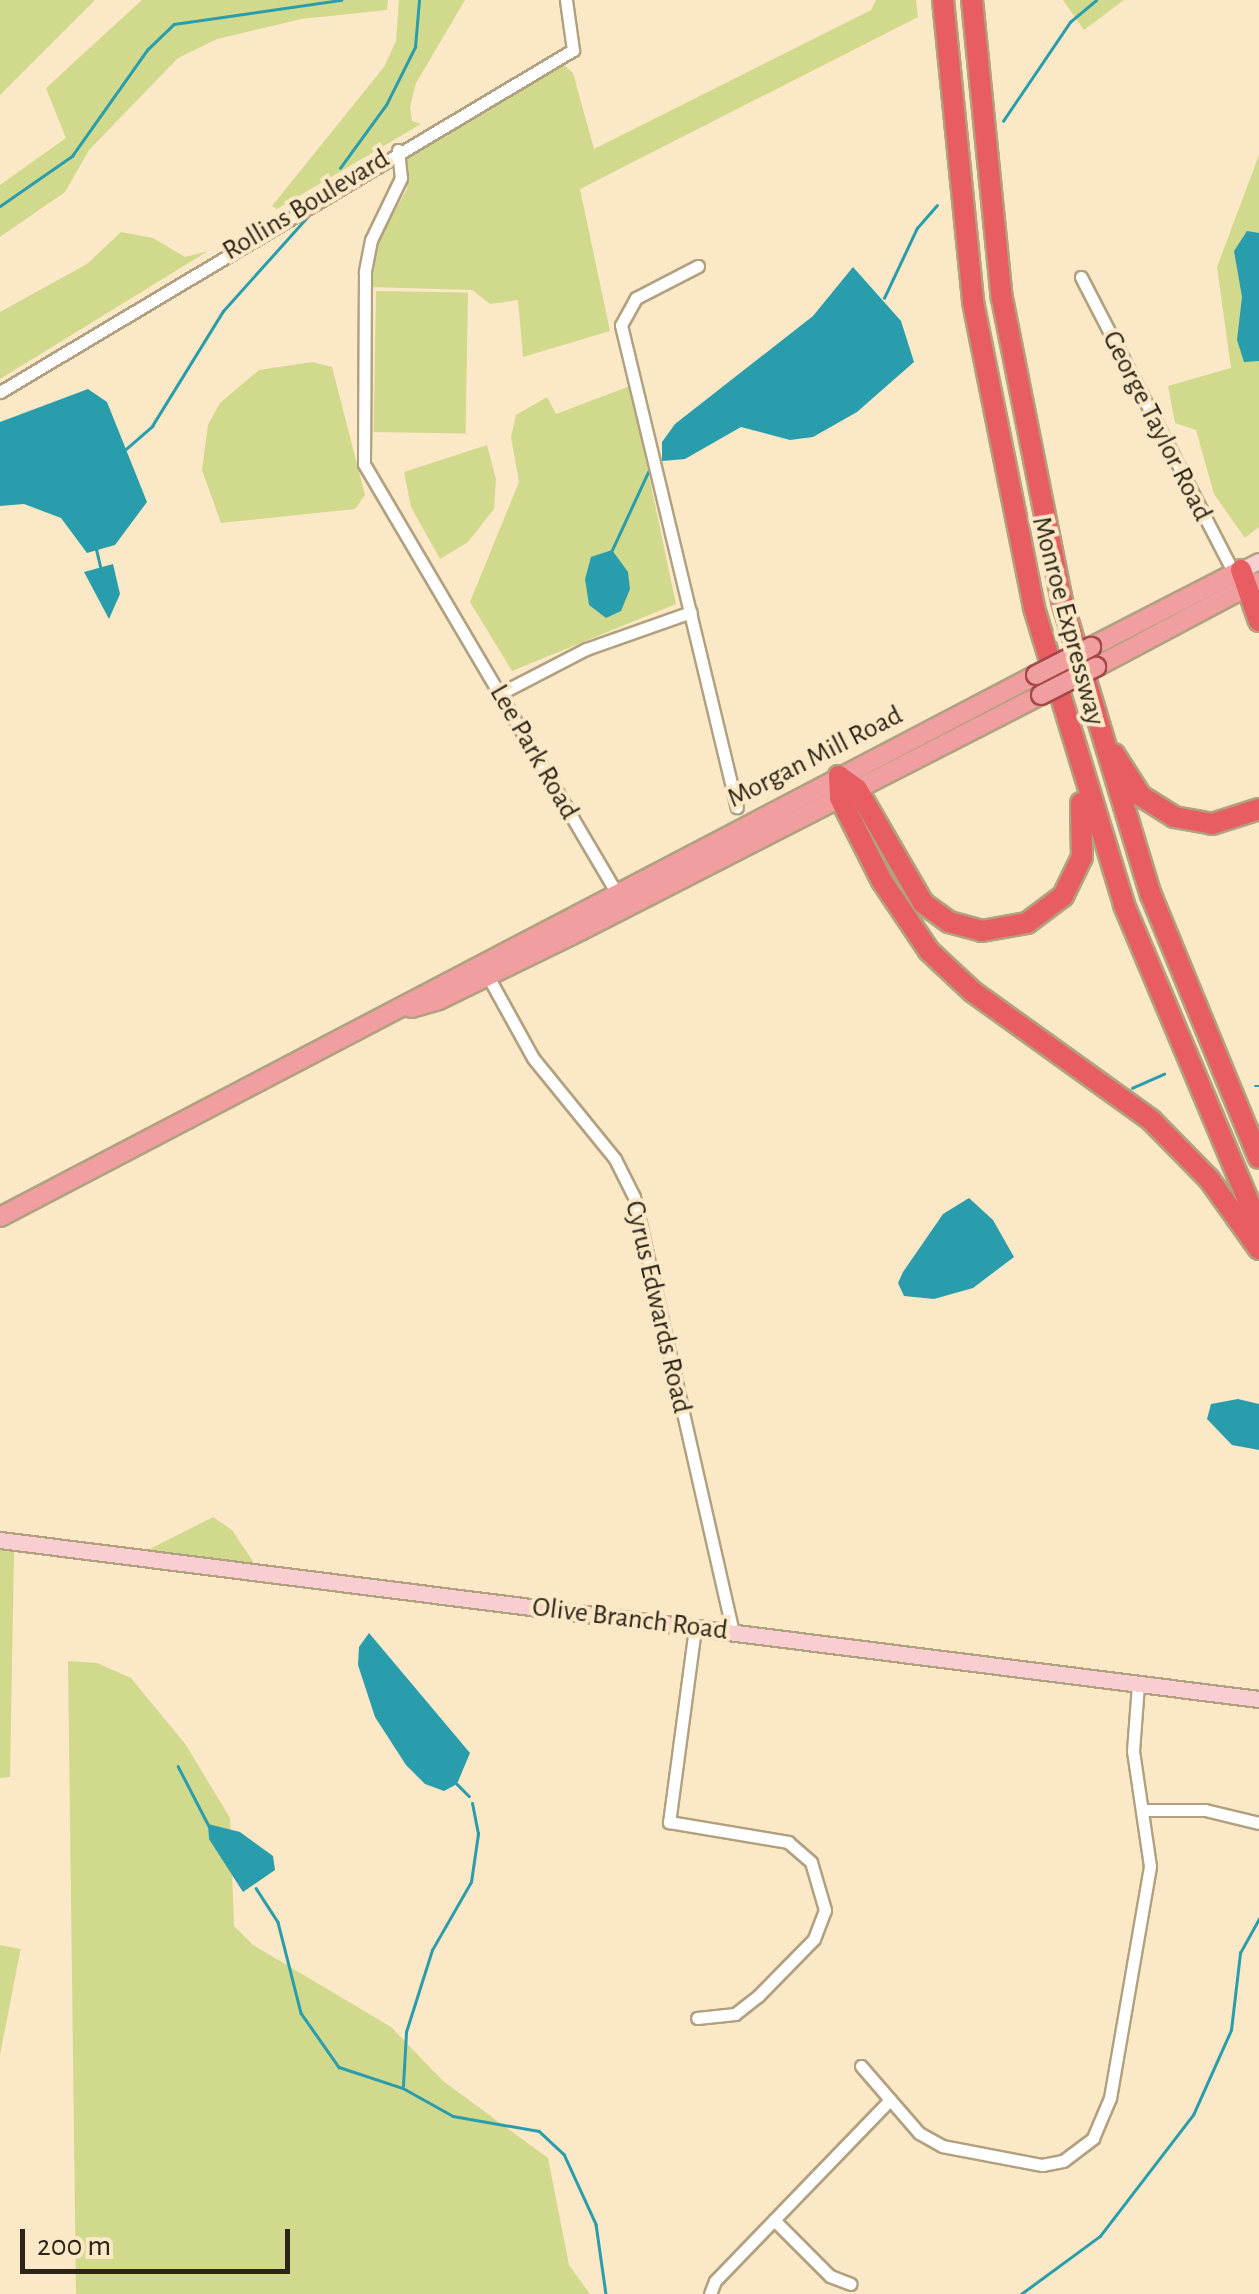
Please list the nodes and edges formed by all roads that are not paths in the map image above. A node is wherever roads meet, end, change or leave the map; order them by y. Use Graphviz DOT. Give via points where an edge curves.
graph roads {
  1 [pos="566,0"];
  2 [pos="943,0"];
  3 [pos="972,0"];
  4 [pos="398,150"];
  5 [pos="698,266"];
  6 [pos="1081,278"];
  7 [pos="0,392"];
  8 [pos="1250,578"];
  9 [pos="691,612"];
  10 [pos="1259,621"];
  11 [pos="1086,690"];
  12 [pos="500,694"];
  13 [pos="1067,728"];
  14 [pos="840,776"];
  15 [pos="848,793"];
  16 [pos="737,806"];
  17 [pos="1259,809"];
  18 [pos="616,892"];
  19 [pos="484,969"];
  20 [pos="1259,1158"];
  21 [pos="0,1217"];
  22 [pos="1259,1226"];
  23 [pos="1259,1249"];
  24 [pos="0,1540"];
  25 [pos="696,1628"];
  26 [pos="732,1632"];
  27 [pos="1138,1684"];
  28 [pos="1259,1700"];
  29 [pos="1142,1810"];
  30 [pos="1259,1823"];
  31 [pos="697,2018"];
  32 [pos="860,2066"];
  33 [pos="890,2100"];
  34 [pos="774,2220"];
  35 [pos="851,2284"];
  36 [pos="710,2294"];
  1 -- 4 [label="street, Rollins Boulevard" via="573,50"];
  2 -- 13 [label="highway, Monroe Expressway" via="957,179 983,364 1019,547"];
  3 -- 11 [label="highway, Monroe Expressway" via="986,176 1011,359"];
  4 -- 7 [label="street, Rollins Boulevard"];
  4 -- 12 [label="street, Lee Park Road" via="401,178 367,253 362,454"];
  5 -- 9 [label="street" via="636,298 620,325"];
  6 -- 8 [label="street, George Taylor Road"];
  8 -- 10 [label="highway"];
  8 -- 14 [label="main road, Morgan Mill Road, bridge" via="1090,647"];
  8 -- 15 [label="main road, Morgan Mill Road, bridge"];
  9 -- 12 [label="street" via="586,649"];
  9 -- 16 [label="street"];
  11 -- 17 [label="highway" via="1122,771 1157,808 1203,824"];
  11 -- 20 [label="highway, Monroe Expressway" via="1173,954"];
  12 -- 18 [label="street, Lee Park Road"];
  13 -- 15 [label="highway" via="1083,815 1082,857 1063,896 1016,927 970,929 930,910"];
  13 -- 22 [label="highway, Monroe Expressway" via="1146,964"];
  14 -- 15 [label="highway"];
  14 -- 18 [label="main road, Morgan Mill Road"];
  15 -- 19 [label="main road, Morgan Mill Road"];
  15 -- 23 [label="highway" via="893,900 929,950 974,992 1166,1134"];
  18 -- 19 [label="main road, Morgan Mill Road"];
  19 -- 21 [label="main road, Morgan Mill Road" via="440,1000 401,1010"];
  19 -- 26 [label="street, Cyrus Edwards Road" via="533,1058 615,1159 634,1197"];
  24 -- 25 [label="street, Olive Branch Road"];
  25 -- 26 [label="street, Olive Branch Road"];
  25 -- 31 [label="street" via="669,1822 788,1842 812,1862 824,1894 814,1938 758,1996 734,2014"];
  26 -- 27 [label="street, Olive Branch Road"];
  27 -- 28 [label="street, Olive Branch Road"];
  27 -- 29 [label="street" via="1132,1752"];
  29 -- 30 [label="street" via="1205,1810"];
  29 -- 33 [label="street" via="1148,1888 1110,2098 1093,2138 1064,2161 1026,2166 942,2146 919,2133"];
  32 -- 33 [label="street"];
  33 -- 34 [label="street"];
  34 -- 35 [label="street" via="830,2276"];
  34 -- 36 [label="street"];
}
